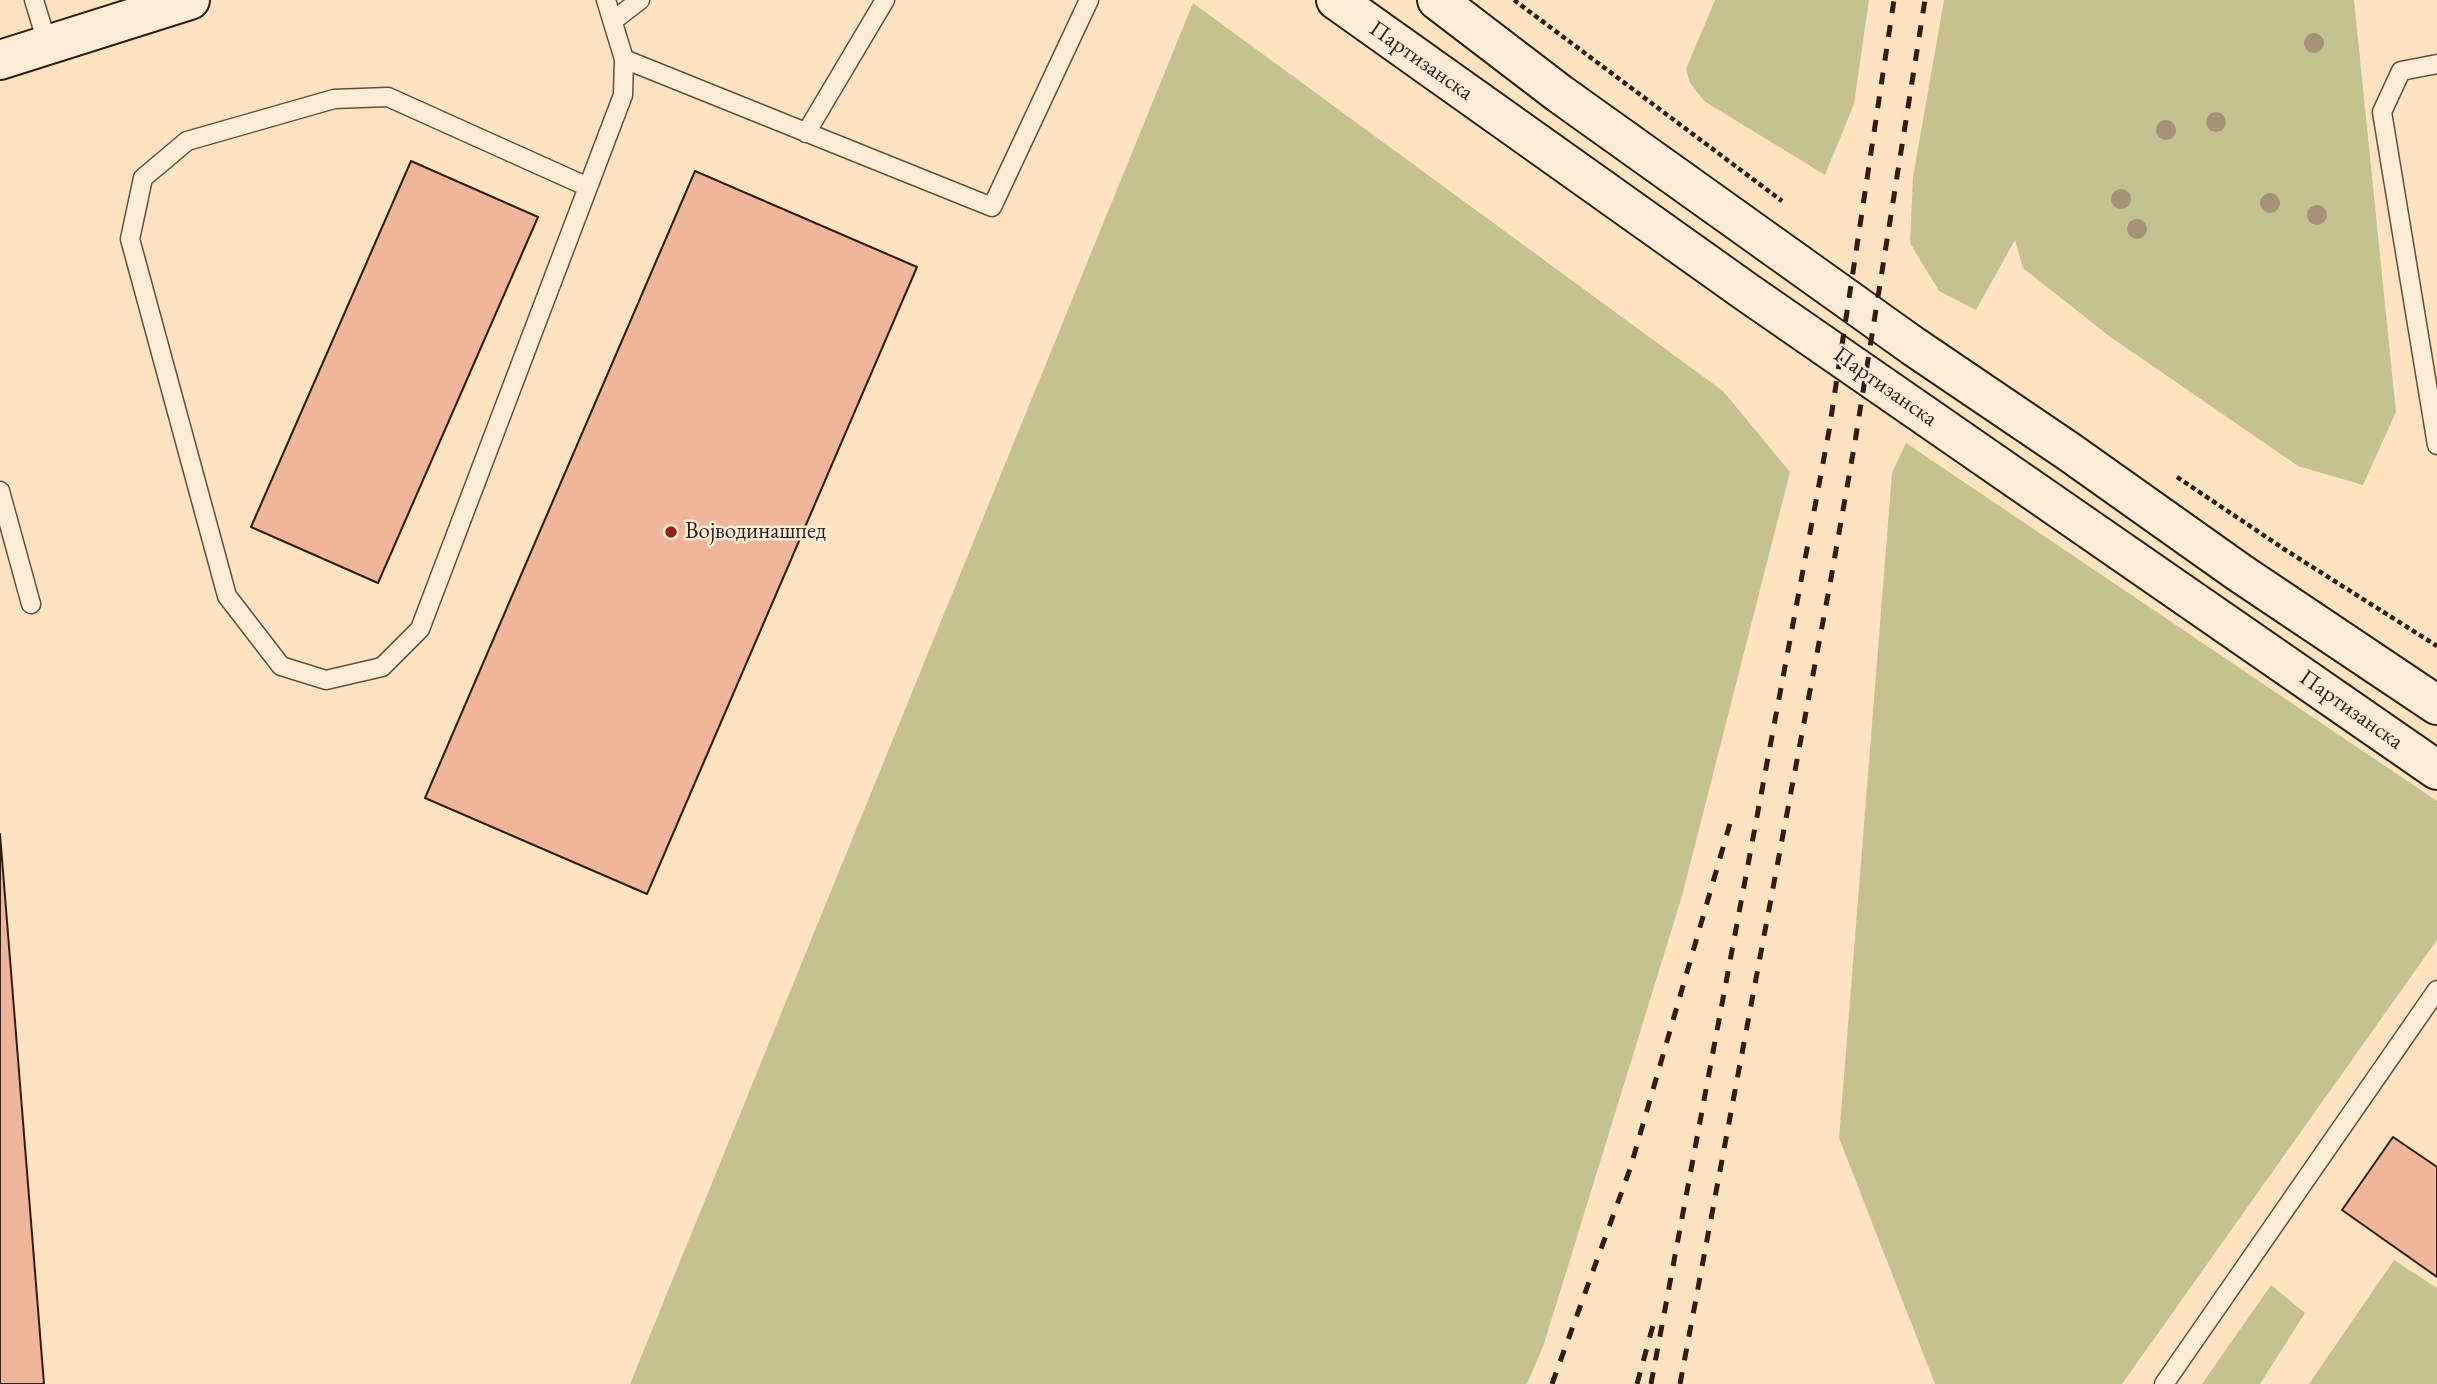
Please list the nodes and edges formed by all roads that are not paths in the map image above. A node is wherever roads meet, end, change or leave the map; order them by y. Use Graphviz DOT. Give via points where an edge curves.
graph roads {
  1 [pos="34,0"];
  2 [pos="190,0"];
  3 [pos="606,0"];
  4 [pos="639,0"];
  5 [pos="885,0"];
  6 [pos="1088,0"];
  7 [pos="1335,0"];
  8 [pos="1437,0"];
  9 [pos="614,20"];
  10 [pos="48,46"];
  11 [pos="624,59"];
  12 [pos="0,60"];
  13 [pos="2437,64"];
  14 [pos="806,133"];
  15 [pos="588,187"];
  16 [pos="2437,445"];
  17 [pos="0,491"];
  18 [pos="31,604"];
  19 [pos="2437,705"];
  20 [pos="2437,769"];
  21 [pos="2437,990"];
  22 [pos="2165,1384"];
  1 -- 10 [label="lane"];
  2 -- 10 [label="main road"];
  3 -- 9 [label="lane"];
  4 -- 9 [label="lane"];
  5 -- 14 [label="lane"];
  6 -- 14 [label="lane" via="992,207"];
  7 -- 20 [label="main road, Партизанска" via="1748,293"];
  8 -- 19 [label="main road" via="1560,94 1913,346"];
  9 -- 11 [label="lane"];
  10 -- 12 [label="main road"];
  11 -- 14 [label="lane"];
  11 -- 15 [label="lane" via="624,95"];
  13 -- 16 [label="lane" via="2401,71 2382,112"];
  15 -- 15 [label="lane" via="420,629 382,667 326,680 281,666 228,596 130,239 143,178 187,141 334,99 388,97"];
  17 -- 18 [label="lane"];
  21 -- 22 [label="lane"];
}
